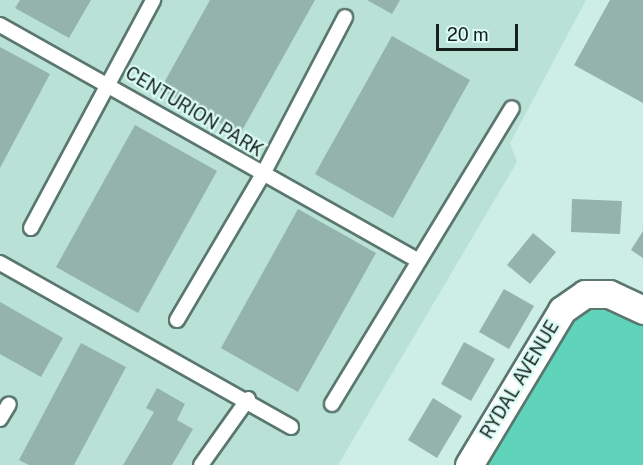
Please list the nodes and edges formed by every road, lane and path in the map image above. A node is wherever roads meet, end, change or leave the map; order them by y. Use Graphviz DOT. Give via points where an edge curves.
graph roads {
  1 [pos="153,0"];
  2 [pos="345,17"];
  3 [pos="0,25"];
  4 [pos="106,81"];
  5 [pos="512,108"];
  6 [pos="263,174"];
  7 [pos="31,228"];
  8 [pos="416,259"];
  9 [pos="0,263"];
  10 [pos="643,310"];
  11 [pos="177,320"];
  12 [pos="248,399"];
  13 [pos="9,404"];
  14 [pos="332,404"];
  15 [pos="0,419"];
  16 [pos="291,427"];
  17 [pos="201,465"];
  18 [pos="469,465"];
  1 -- 4 [label="lane, CENTURION PARK"];
  2 -- 6 [label="lane, CENTURION PARK"];
  3 -- 4 [label="lane, CENTURION PARK"];
  4 -- 6 [label="lane, CENTURION PARK"];
  4 -- 7 [label="lane, CENTURION PARK"];
  5 -- 8 [label="lane"];
  6 -- 8 [label="lane, CENTURION PARK"];
  6 -- 11 [label="lane, CENTURION PARK"];
  8 -- 14 [label="lane"];
  9 -- 12 [label="lane"];
  10 -- 18 [label="street, RYDAL AVENUE" via="609,294 585,294 562,310"];
  12 -- 16 [label="lane"];
  12 -- 17 [label="lane"];
  13 -- 15 [label="lane"];
}
